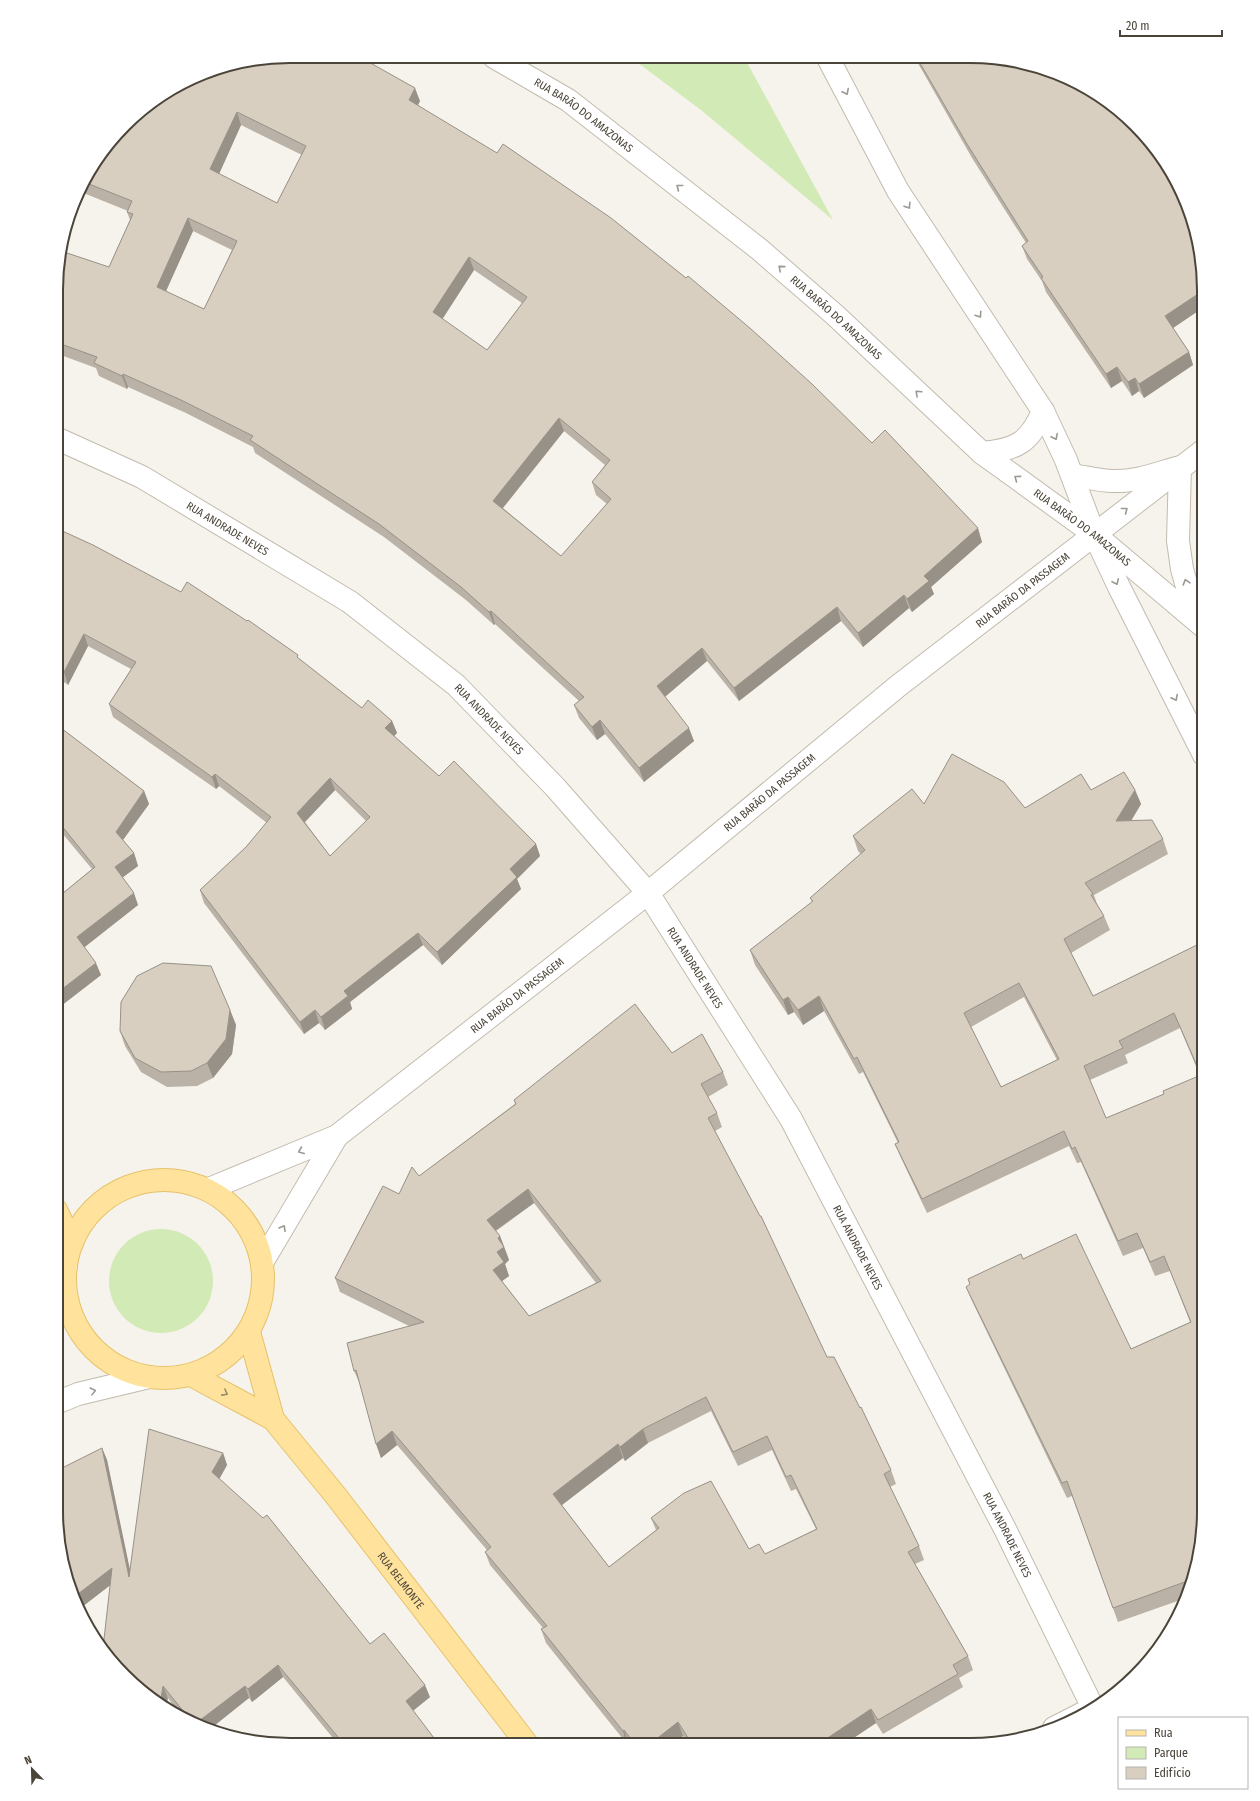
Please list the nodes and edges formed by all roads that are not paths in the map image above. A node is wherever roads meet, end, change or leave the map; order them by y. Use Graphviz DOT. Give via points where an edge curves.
graph roads {
  1 [pos="504,63"];
  2 [pos="831,63"];
  3 [pos="1043,411"];
  4 [pos="63,441"];
  5 [pos="982,453"];
  6 [pos="1197,455"];
  7 [pos="1180,467"];
  8 [pos="1073,475"];
  9 [pos="1094,534"];
  10 [pos="1165,595"];
  11 [pos="1197,614"];
  12 [pos="1132,615"];
  13 [pos="1197,621"];
  14 [pos="1197,740"];
  15 [pos="648,893"];
  16 [pos="337,1136"];
  17 [pos="209,1189"];
  18 [pos="63,1224"];
  19 [pos="72,1243"];
  20 [pos="263,1261"];
  21 [pos="63,1268"];
  22 [pos="63,1281"];
  23 [pos="249,1332"];
  24 [pos="191,1375"];
  25 [pos="149,1377"];
  26 [pos="63,1400"];
  27 [pos="273,1419"];
  28 [pos="1092,1703"];
  29 [pos="522,1738"];
  5 -- 1 [label="street, RUA BARÃO DO AMAZONAS, one-way" via="835,315 759,249 568,100"];
  2 -- 3 [label="street, one-way" via="898,191"];
  3 -- 5 [label="street" via="1032,433 1022,441 1002,451"];
  3 -- 8 [label="street, one-way"];
  4 -- 15 [label="street, RUA ANDRADE NEVES" via="142,477 350,602 456,685 555,787"];
  9 -- 5 [label="street, RUA BARÃO DO AMAZONAS, one-way"];
  6 -- 7 [label="street, RUA BARÃO DA PASSAGEM"];
  7 -- 8 [label="street" via="1125,481"];
  9 -- 7 [label="street, RUA BARÃO DA PASSAGEM, one-way"];
  11 -- 7 [label="street, RUA BARÃO DO AMAZONAS, one-way" via="1182,569 1178,541"];
  8 -- 9 [label="street"];
  9 -- 10 [label="street, RUA BARÃO DO AMAZONAS"];
  9 -- 12 [label="street, one-way"];
  9 -- 15 [label="street, RUA BARÃO DA PASSAGEM" via="898,686"];
  10 -- 12 [label="street" via="1147,600"];
  10 -- 13 [label="street, RUA BARÃO DO AMAZONAS"];
  12 -- 14 [label="street, one-way"];
  15 -- 16 [label="street, RUA BARÃO DA PASSAGEM"];
  15 -- 28 [label="street, RUA ANDRADE NEVES" via="791,1119 1005,1529"];
  16 -- 17 [label="street, RUA BARÃO DA PASSAGEM, one-way"];
  20 -- 16 [label="street, RUA BARÃO DA PASSAGEM, one-way"];
  17 -- 19 [label="main road" via="186,1182 140,1182 118,1191 98,1204 83,1222"];
  17 -- 20 [label="main road" via="244,1219"];
  18 -- 19 [label="main road"];
  19 -- 21 [label="main road"];
  20 -- 23 [label="main road" via="265,1276 262,1298"];
  22 -- 25 [label="main road" via="69,1307 81,1334 94,1350 129,1372"];
  23 -- 24 [label="main road" via="224,1359"];
  23 -- 27 [label="main road, RUA BELMONTE"];
  24 -- 25 [label="main road"];
  24 -- 27 [label="main road, RUA BELMONTE, one-way"];
  26 -- 25 [label="street, one-way" via="78,1394"];
  27 -- 29 [label="main road, RUA BELMONTE" via="336,1496"];
}
